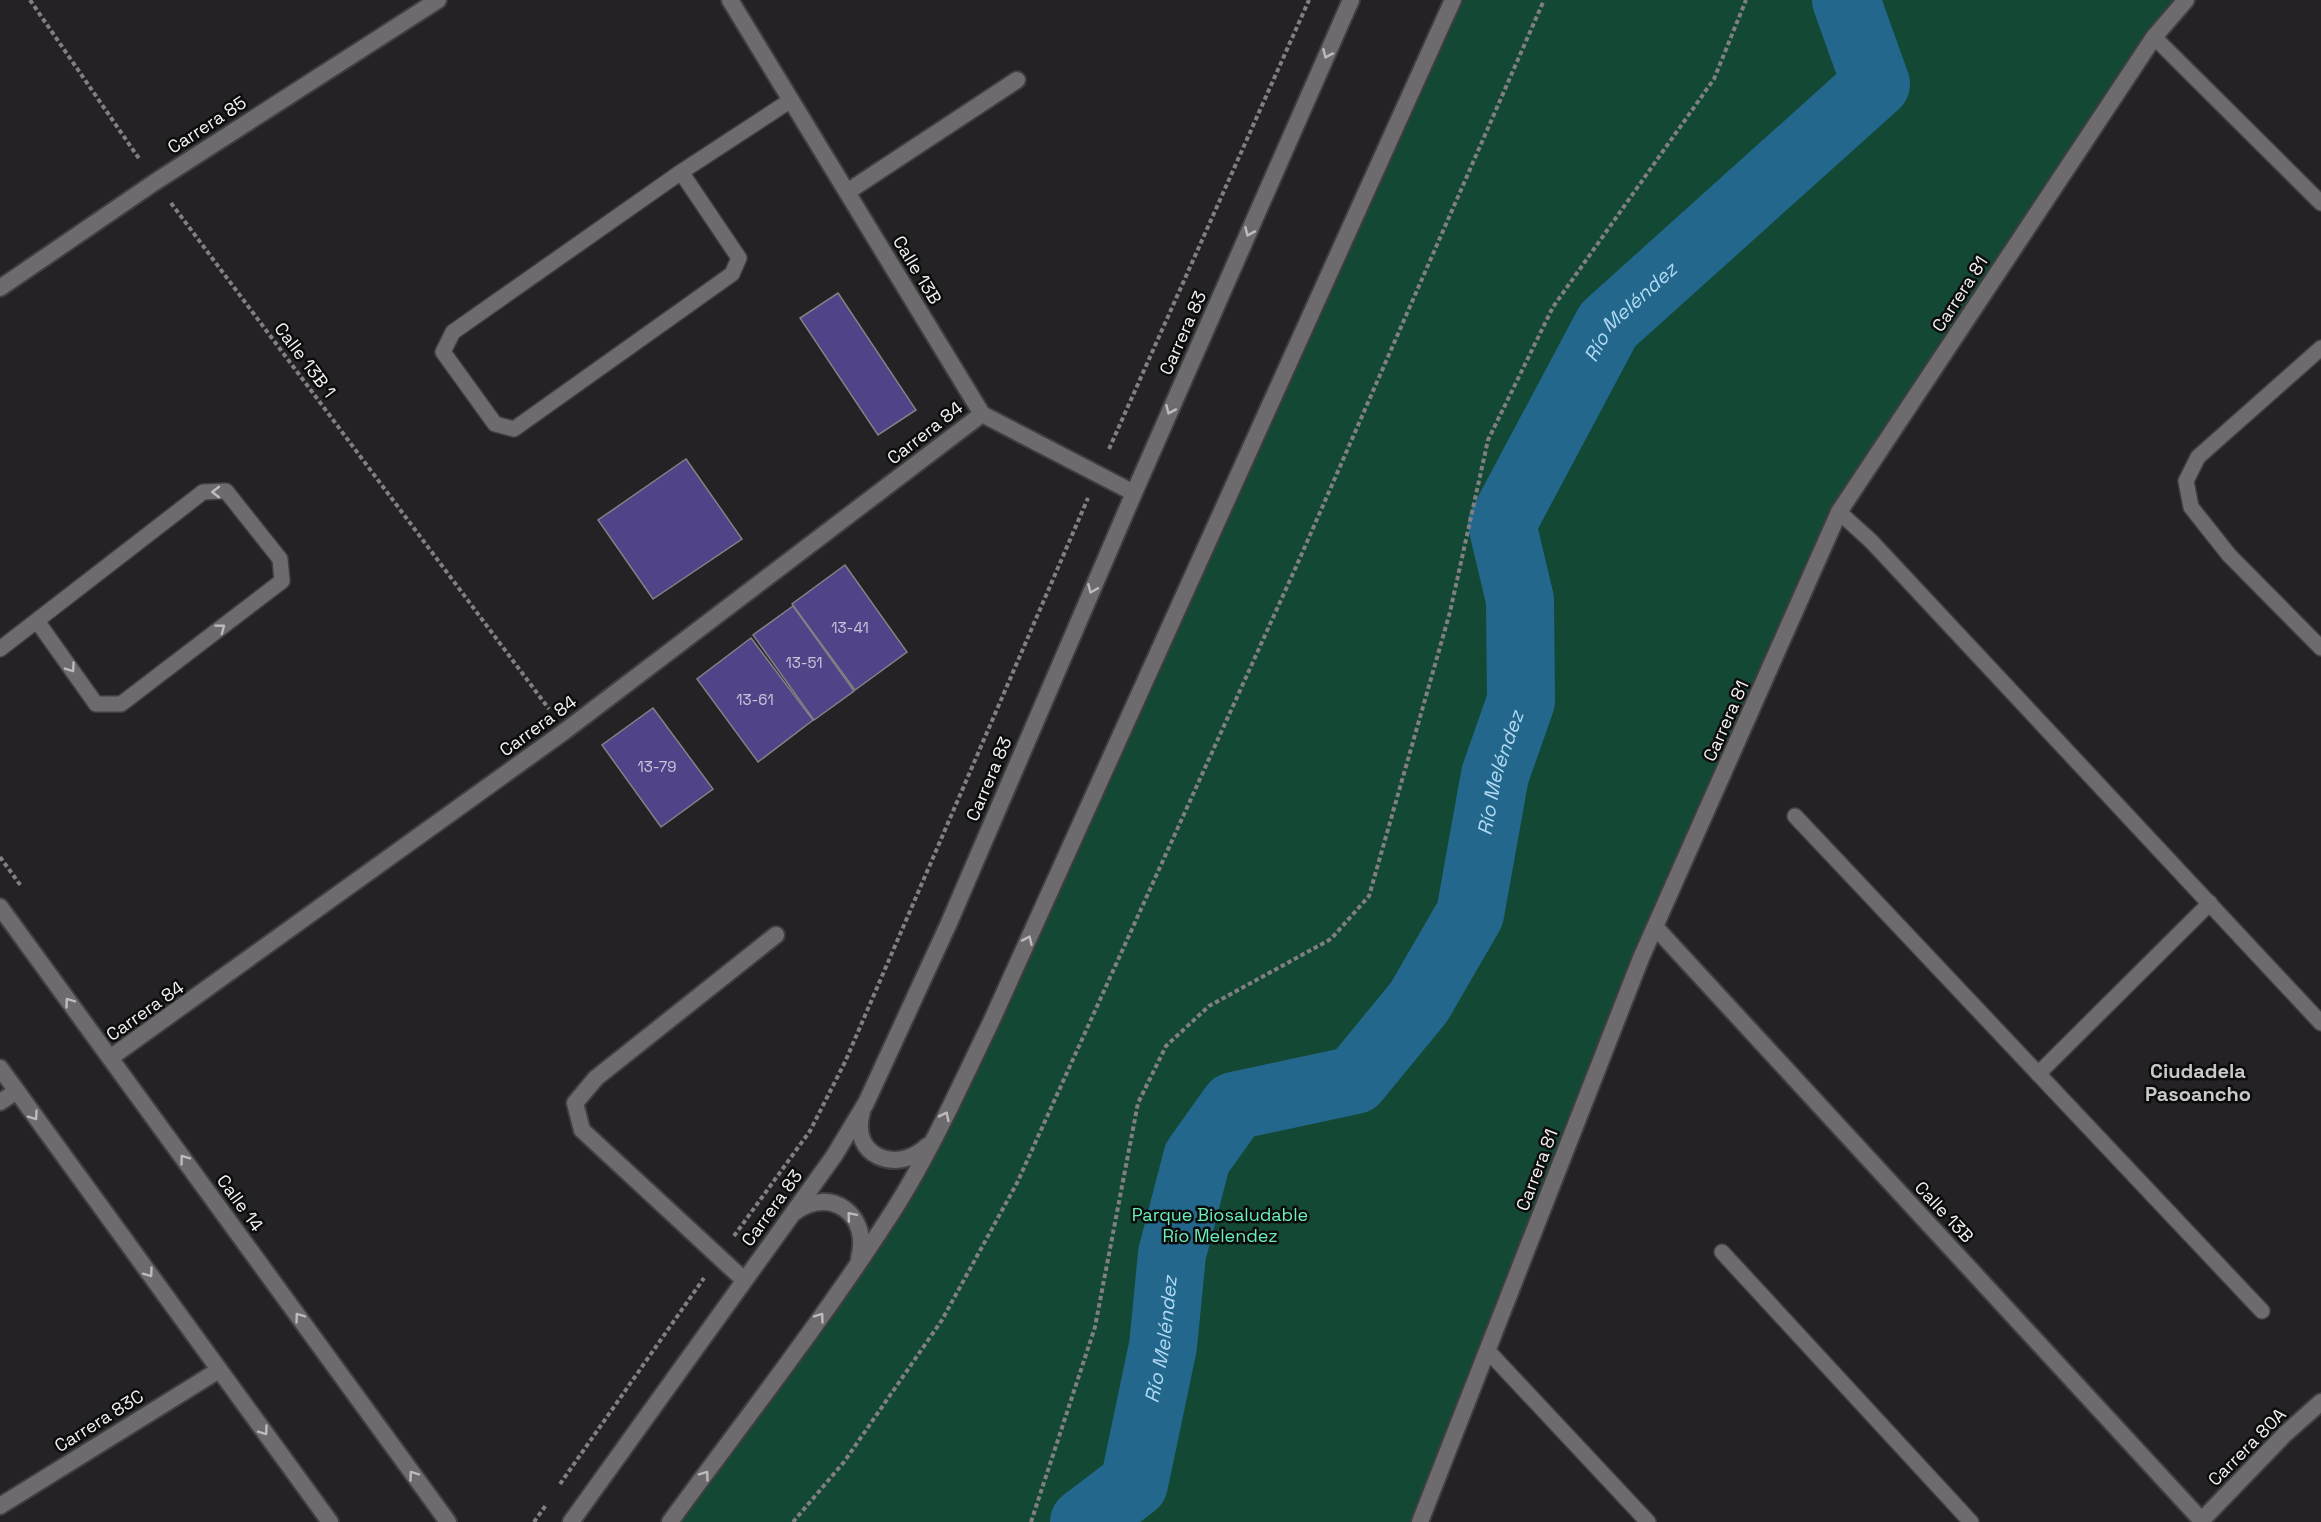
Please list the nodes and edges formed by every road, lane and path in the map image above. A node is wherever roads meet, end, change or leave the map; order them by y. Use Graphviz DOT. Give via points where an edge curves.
graph roads {
  1 [pos="30,0"];
  2 [pos="438,0"];
  3 [pos="730,0"];
  4 [pos="1309,0"];
  5 [pos="1351,0"];
  6 [pos="1453,0"];
  7 [pos="1545,0"];
  8 [pos="1746,0"];
  9 [pos="2186,0"];
  10 [pos="2154,37"];
  11 [pos="1017,80"];
  12 [pos="791,100"];
  13 [pos="681,172"];
  14 [pos="155,182"];
  15 [pos="847,192"];
  16 [pos="2321,203"];
  17 [pos="0,288"];
  18 [pos="2321,348"];
  19 [pos="982,414"];
  20 [pos="1109,450"];
  21 [pos="1134,493"];
  22 [pos="1089,498"];
  23 [pos="1839,512"];
  24 [pos="37,621"];
  25 [pos="2321,648"];
  26 [pos="0,649"];
  27 [pos="565,731"];
  28 [pos="1795,816"];
  29 [pos="2211,903"];
  30 [pos="0,907"];
  31 [pos="1657,929"];
  32 [pos="776,935"];
  33 [pos="2321,1023"];
  34 [pos="110,1058"];
  35 [pos="0,1068"];
  36 [pos="2038,1074"];
  37 [pos="17,1091"];
  38 [pos="0,1102"];
  39 [pos="866,1103"];
  40 [pos="934,1140"];
  41 [pos="789,1218"];
  42 [pos="1722,1252"];
  43 [pos="718,1257"];
  44 [pos="854,1270"];
  45 [pos="744,1280"];
  46 [pos="2262,1311"];
  47 [pos="1487,1350"];
  48 [pos="219,1370"];
  49 [pos="2321,1402"];
  50 [pos="554,1493"];
  51 [pos="547,1502"];
  52 [pos="0,1506"];
  53 [pos="2203,1521"];
  54 [pos="330,1522"];
  55 [pos="448,1522"];
  56 [pos="534,1522"];
  57 [pos="571,1522"];
  58 [pos="670,1522"];
  59 [pos="793,1522"];
  60 [pos="1031,1522"];
  61 [pos="1420,1522"];
  62 [pos="1648,1522"];
  63 [pos="1971,1522"];
  1 -- 14 [label="path, Calle 13B 1"];
  2 -- 14 [label="street, Carrera 85"];
  3 -- 12 [label="street, Calle 13B"];
  4 -- 20 [label="path"];
  5 -- 21 [label="street, Carrera 83, one-way"];
  40 -- 6 [label="street, one-way"];
  7 -- 59 [label="path" via="1300,558 1017,1183 942,1320 844,1462"];
  8 -- 60 [label="path" via="1714,79 1553,306 1488,440 1450,612 1369,896 1331,939 1209,1006 1166,1046 1138,1102 1095,1327"];
  9 -- 10 [label="street, Carrera 81"];
  10 -- 16 [label="lane"];
  10 -- 23 [label="street, Carrera 81"];
  11 -- 15 [label="street"];
  12 -- 13 [label="lane"];
  12 -- 15 [label="street, Calle 13B"];
  13 -- 13 [label="lane" via="453,332 443,352 495,424 514,429 732,274 739,258"];
  14 -- 17 [label="street, Carrera 85"];
  14 -- 27 [label="path, Calle 13B 1"];
  15 -- 19 [label="street, Calle 13B"];
  18 -- 25 [label="lane" via="2199,457 2186,481 2191,507 2229,555"];
  19 -- 21 [label="street"];
  19 -- 27 [label="street, Carrera 84"];
  21 -- 39 [label="street, Carrera 83, one-way" via="949,923"];
  22 -- 43 [label="path" via="845,1062 810,1131"];
  23 -- 29 [label="lane" via="1871,541"];
  23 -- 31 [label="street, Carrera 81"];
  24 -- 24 [label="lane, one-way" via="96,704 121,704 282,581 280,559 226,491 203,492"];
  24 -- 26 [label="lane"];
  27 -- 34 [label="street, Carrera 84"];
  28 -- 36 [label="lane"];
  29 -- 33 [label="lane"];
  29 -- 36 [label="lane"];
  34 -- 30 [label="street, Calle 14, one-way"];
  31 -- 47 [label="street, Carrera 81" via="1641,958"];
  31 -- 53 [label="street, Calle 13B"];
  32 -- 43 [label="street" via="596,1078 575,1103 582,1130"];
  55 -- 34 [label="street, Calle 14, one-way"];
  35 -- 37 [label="street"];
  36 -- 46 [label="lane"];
  37 -- 38 [label="street"];
  37 -- 48 [label="street, one-way"];
  39 -- 40 [label="street" via="861,1116 863,1140 879,1158 904,1161 916,1157"];
  39 -- 41 [label="street, Carrera 83"];
  40 -- 44 [label="street"];
  44 -- 41 [label="street, one-way" via="862,1243 860,1229 844,1208 817,1202"];
  41 -- 45 [label="street, Carrera 83"];
  42 -- 63 [label="lane"];
  43 -- 45 [label="street"];
  43 -- 50 [label="path"];
  58 -- 44 [label="street, one-way"];
  45 -- 57 [label="street, Carrera 83"];
  47 -- 61 [label="street, Carrera 81"];
  47 -- 62 [label="lane"];
  48 -- 52 [label="street, Carrera 83C"];
  48 -- 54 [label="street, one-way"];
  49 -- 53 [label="street, Carrera 80A" via="2285,1434"];
  51 -- 56 [label="path"];
}
